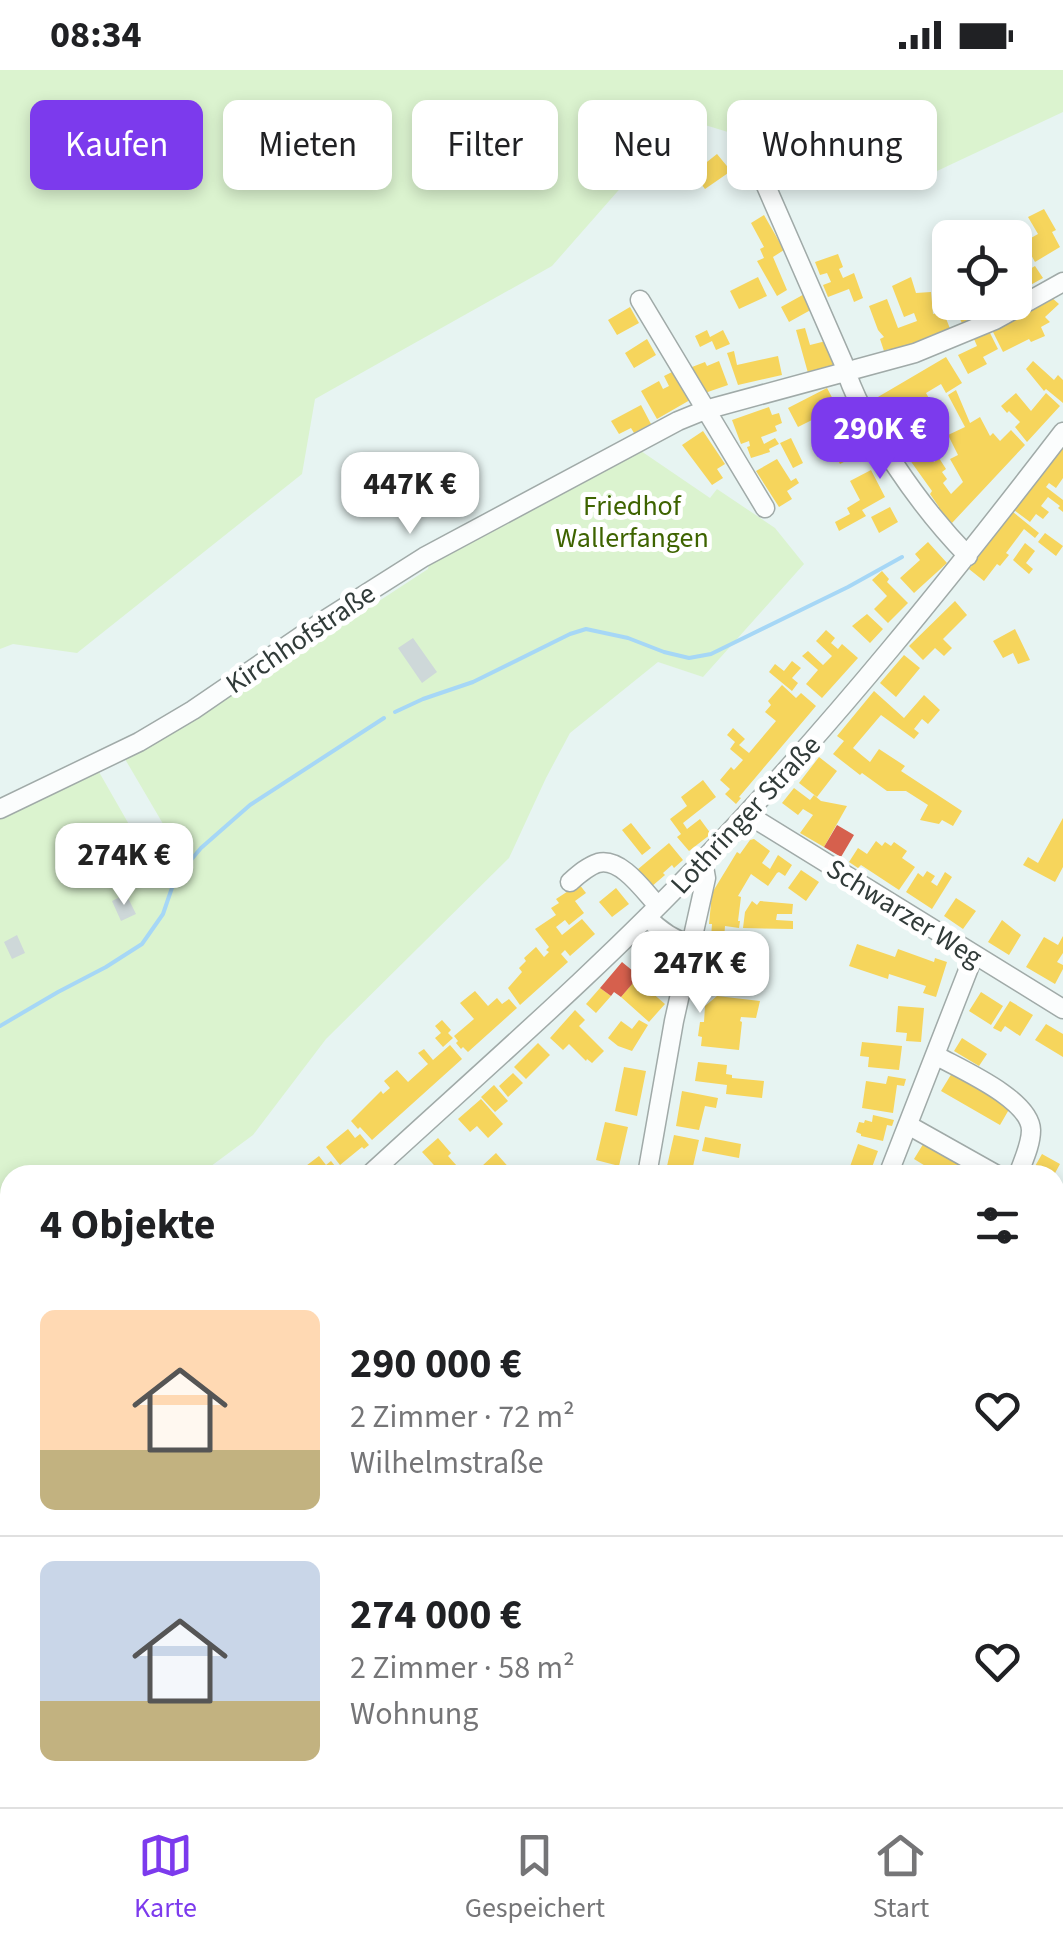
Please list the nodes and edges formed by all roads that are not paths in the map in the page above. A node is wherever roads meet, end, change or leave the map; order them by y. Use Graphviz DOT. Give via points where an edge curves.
graph roads {
  1 [pos="768,190"];
  2 [pos="1063,282"];
  3 [pos="640,300"];
  4 [pos="846,374"];
  5 [pos="705,410"];
  6 [pos="1063,432"];
  7 [pos="765,508"];
  8 [pos="968,556"];
  9 [pos="0,809"];
  10 [pos="747,814"];
  11 [pos="703,861"];
  12 [pos="570,882"];
  13 [pos="653,911"];
  14 [pos="692,945"];
  15 [pos="974,955"];
  16 [pos="1063,1010"];
  17 [pos="935,1055"];
  18 [pos="908,1125"];
  19 [pos="380,1165"];
  20 [pos="648,1165"];
  21 [pos="892,1165"];
  22 [pos="979,1165"];
  23 [pos="1021,1165"];
  1 -- 4 [label="street"];
  2 -- 4 [label="street, Kirchhofstraße" via="946,342"];
  3 -- 5 [label="street"];
  4 -- 5 [label="street, Kirchhofstraße"];
  4 -- 8 [label="street" via="934,520"];
  5 -- 7 [label="street"];
  5 -- 9 [label="street, Kirchhofstraße" via="424,556 140,742"];
  6 -- 8 [label="street, Lothringer Straße"];
  8 -- 10 [label="street, Lothringer Straße"];
  10 -- 11 [label="street, Lothringer Straße"];
  10 -- 15 [label="street, Schwarzer Weg"];
  11 -- 13 [label="street, Lothringer Straße"];
  11 -- 14 [label="street" via="706,878"];
  12 -- 13 [label="street" via="606,862 619,867"];
  13 -- 14 [label="street" via="664,933"];
  13 -- 19 [label="street, Lothringer Straße"];
  14 -- 20 [label="street"];
  15 -- 16 [label="street, Schwarzer Weg"];
  15 -- 17 [label="street"];
  17 -- 18 [label="street"];
  17 -- 23 [label="street" via="1026,1115 1030,1139"];
  18 -- 21 [label="street"];
  18 -- 22 [label="street"];
}
